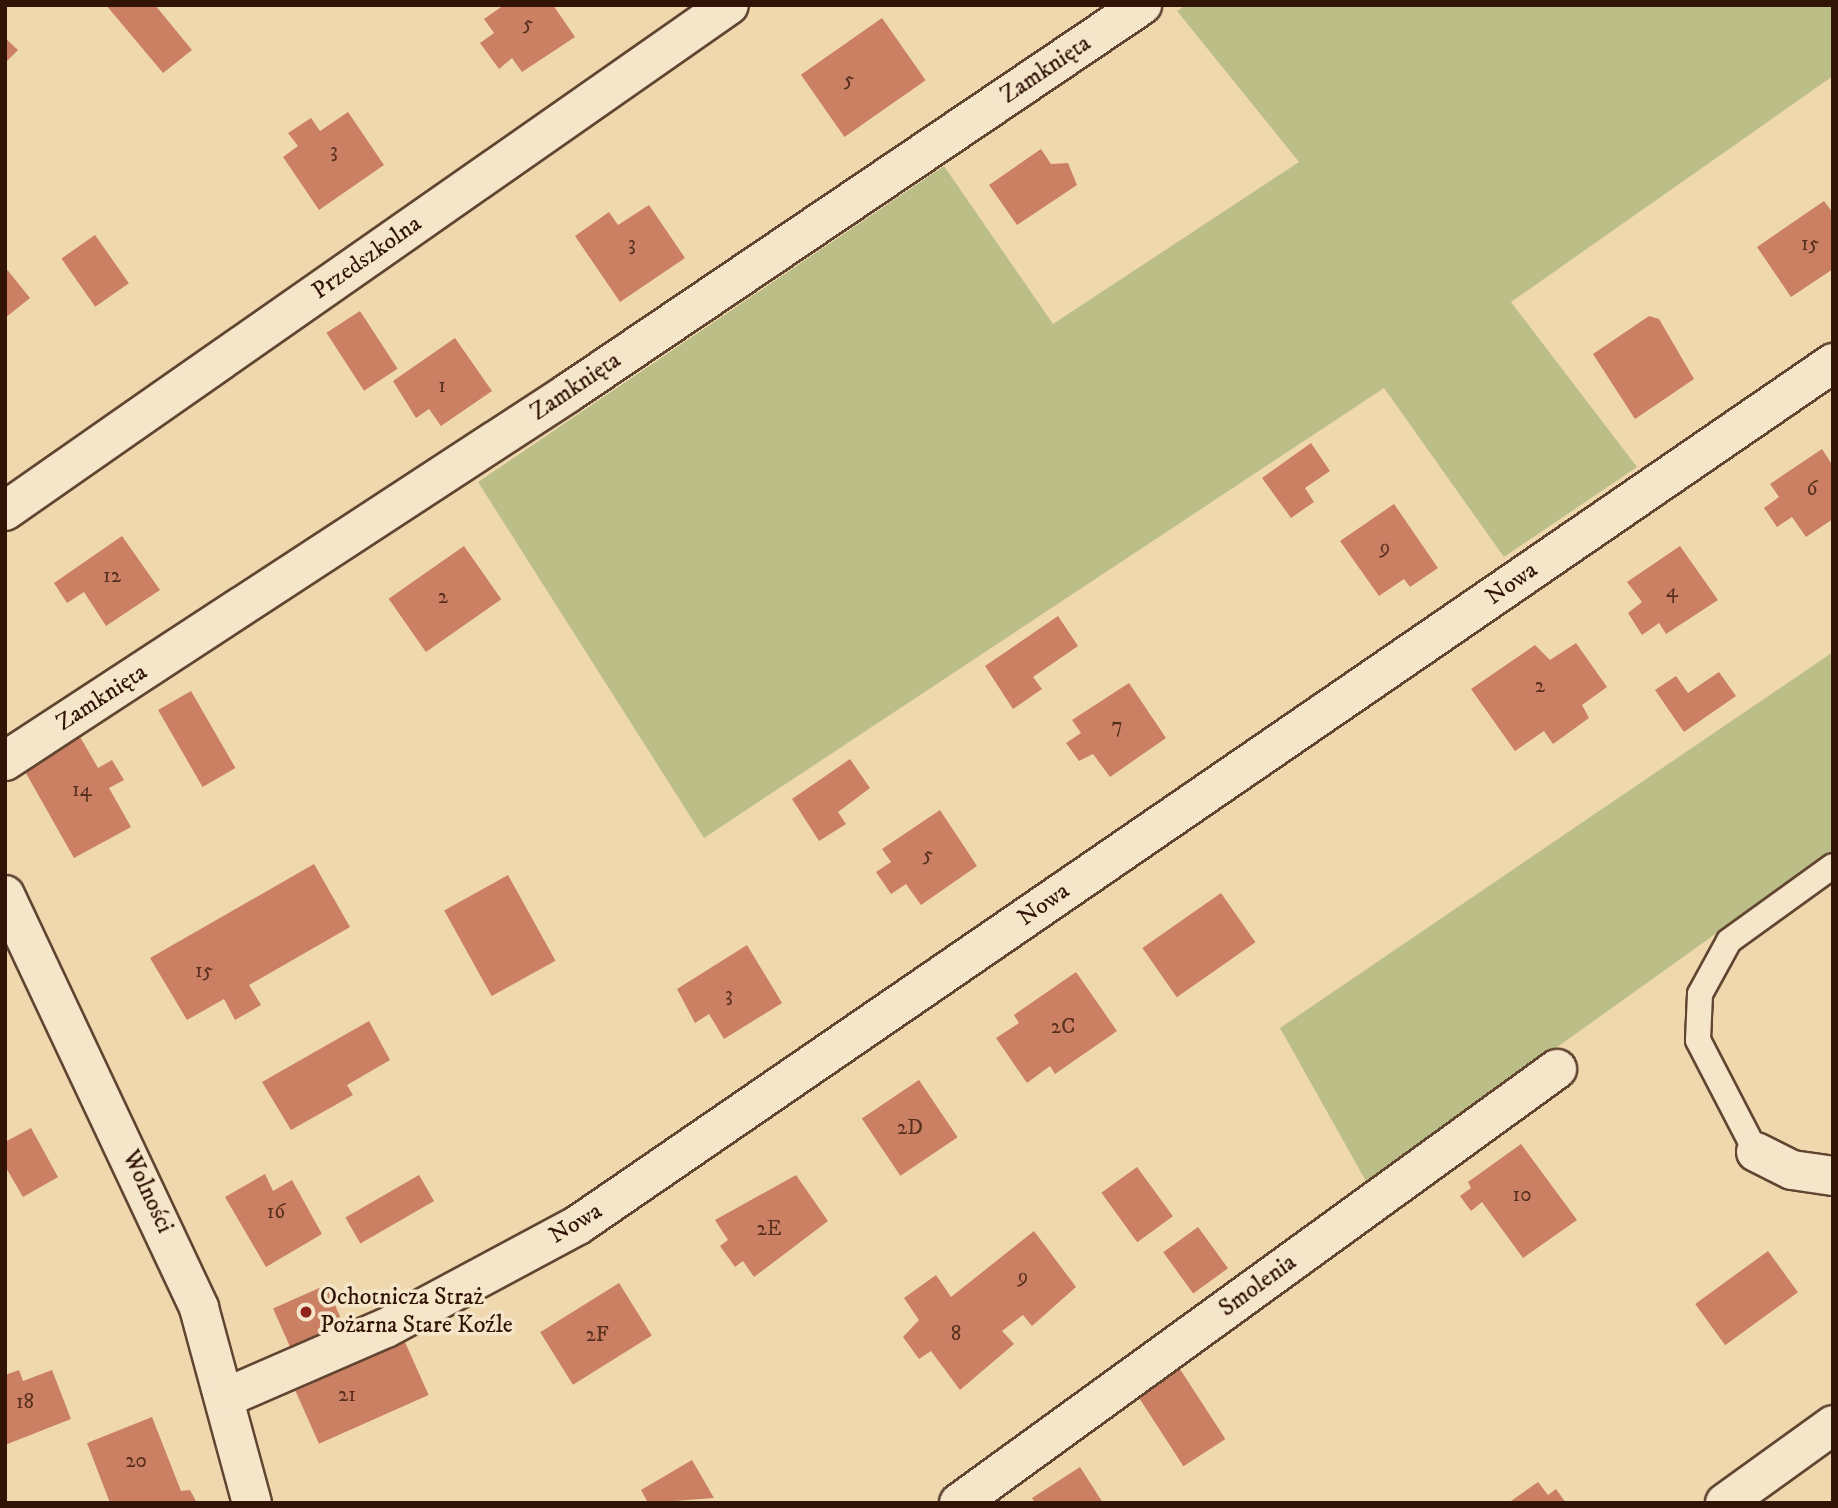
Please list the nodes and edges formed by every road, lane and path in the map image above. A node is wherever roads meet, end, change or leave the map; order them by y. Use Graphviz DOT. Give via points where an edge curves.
graph roads {
  1 [pos="729,5"];
  2 [pos="1142,5"];
  3 [pos="1833,363"];
  4 [pos="5,511"];
  5 [pos="5,761"];
  6 [pos="1833,866"];
  7 [pos="8,907"];
  8 [pos="1557,1069"];
  9 [pos="1756,1152"];
  10 [pos="1833,1176"];
  11 [pos="227,1397"];
  12 [pos="1833,1425"];
  13 [pos="252,1503"];
  14 [pos="960,1503"];
  15 [pos="1726,1503"];
  1 -- 4 [label="street, Przedszkolna"];
  2 -- 5 [label="street, Zamknięta" via="568,393"];
  3 -- 11 [label="street, Nowa" via="578,1225 386,1328"];
  6 -- 9 [label="lane" via="1729,941 1700,994 1698,1040"];
  7 -- 11 [label="street, Wolności" via="162,1221 199,1308"];
  8 -- 14 [label="street, Smolenia"];
  9 -- 10 [label="street" via="1793,1170"];
  11 -- 13 [label="street, Wolności"];
  12 -- 15 [label="street"];
}
